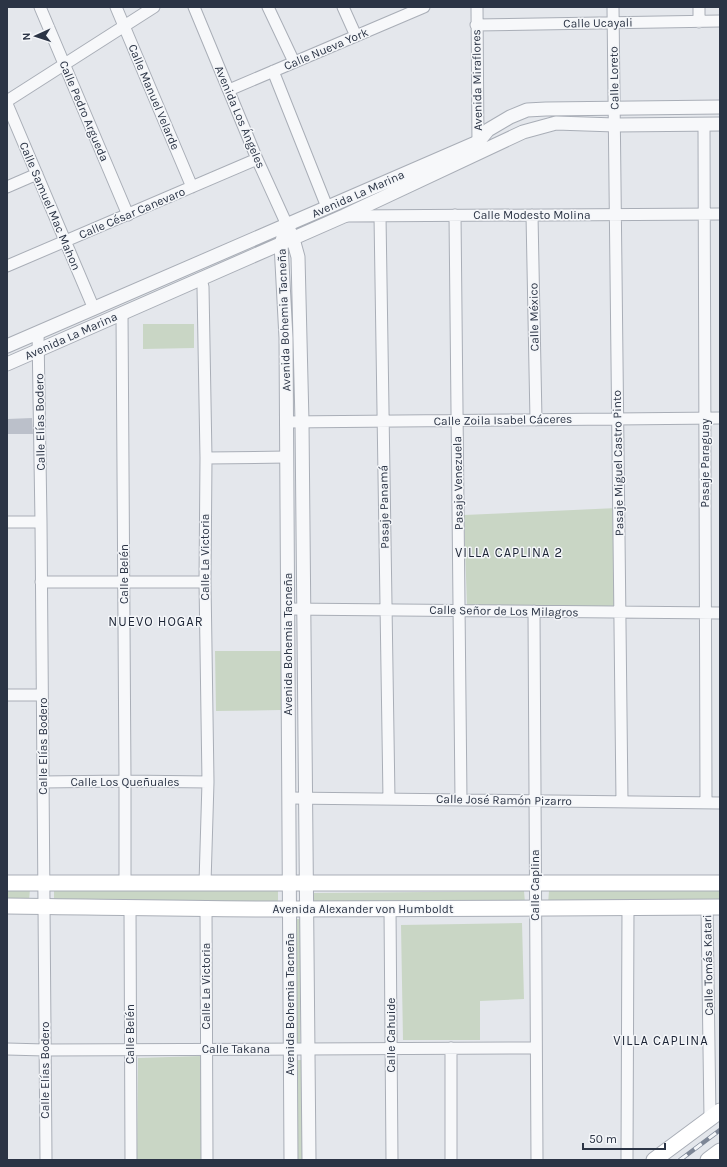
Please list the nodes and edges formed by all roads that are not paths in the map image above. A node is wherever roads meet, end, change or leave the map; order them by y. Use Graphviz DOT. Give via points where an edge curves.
graph roads {
  1 [pos="40,7"];
  2 [pos="116,7"];
  3 [pos="154,7"];
  4 [pos="194,7"];
  5 [pos="268,7"];
  6 [pos="343,7"];
  7 [pos="424,7"];
  8 [pos="477,7"];
  9 [pos="613,7"];
  10 [pos="699,7"];
  11 [pos="412,9"];
  12 [pos="720,21"];
  13 [pos="699,22"];
  14 [pos="613,23"];
  15 [pos="476,25"];
  16 [pos="124,26"];
  17 [pos="356,36"];
  18 [pos="294,62"];
  19 [pos="64,65"];
  20 [pos="273,71"];
  21 [pos="229,90"];
  22 [pos="7,103"];
  23 [pos="720,107"];
  24 [pos="614,108"];
  25 [pos="704,124"];
  26 [pos="720,124"];
  27 [pos="615,125"];
  28 [pos="478,148"];
  29 [pos="257,159"];
  30 [pos="37,174"];
  31 [pos="7,187"];
  32 [pos="192,187"];
  33 [pos="326,207"];
  34 [pos="128,214"];
  35 [pos="616,214"];
  36 [pos="704,214"];
  37 [pos="720,214"];
  38 [pos="455,215"];
  39 [pos="532,215"];
  40 [pos="344,216"];
  41 [pos="380,216"];
  42 [pos="287,225"];
  43 [pos="293,239"];
  44 [pos="65,241"];
  45 [pos="281,244"];
  46 [pos="7,266"];
  47 [pos="201,279"];
  48 [pos="94,309"];
  49 [pos="122,313"];
  50 [pos="38,333"];
  51 [pos="7,346"];
  52 [pos="39,350"];
  53 [pos="7,364"];
  54 [pos="705,418"];
  55 [pos="720,418"];
  56 [pos="618,419"];
  57 [pos="457,420"];
  58 [pos="536,420"];
  59 [pos="382,421"];
  60 [pos="287,422"];
  61 [pos="302,422"];
  62 [pos="287,457"];
  63 [pos="206,458"];
  64 [pos="7,522"];
  65 [pos="41,522"];
  66 [pos="41,582"];
  67 [pos="124,582"];
  68 [pos="205,582"];
  69 [pos="288,609"];
  70 [pos="303,609"];
  71 [pos="387,610"];
  72 [pos="459,610"];
  73 [pos="534,611"];
  74 [pos="620,612"];
  75 [pos="705,613"];
  76 [pos="720,613"];
  77 [pos="7,695"];
  78 [pos="42,695"];
  79 [pos="125,781"];
  80 [pos="43,782"];
  81 [pos="208,782"];
  82 [pos="289,798"];
  83 [pos="305,798"];
  84 [pos="388,799"];
  85 [pos="461,800"];
  86 [pos="535,800"];
  87 [pos="622,801"];
  88 [pos="706,802"];
  89 [pos="720,803"];
  90 [pos="7,883"];
  91 [pos="44,883"];
  92 [pos="125,883"];
  93 [pos="205,883"];
  94 [pos="289,883"];
  95 [pos="306,883"];
  96 [pos="535,883"];
  97 [pos="720,883"];
  98 [pos="7,906"];
  99 [pos="44,906"];
  100 [pos="130,907"];
  101 [pos="628,907"];
  102 [pos="206,908"];
  103 [pos="713,908"];
  104 [pos="289,909"];
  105 [pos="306,909"];
  106 [pos="390,909"];
  107 [pos="536,909"];
  108 [pos="391,1048"];
  109 [pos="450,1048"];
  110 [pos="536,1048"];
  111 [pos="7,1049"];
  112 [pos="206,1049"];
  113 [pos="290,1049"];
  114 [pos="308,1049"];
  115 [pos="45,1050"];
  116 [pos="131,1050"];
  117 [pos="715,1115"];
  118 [pos="720,1151"];
  119 [pos="46,1160"];
  120 [pos="131,1160"];
  121 [pos="207,1160"];
  122 [pos="290,1160"];
  123 [pos="309,1160"];
  124 [pos="392,1160"];
  125 [pos="451,1160"];
  126 [pos="537,1160"];
  127 [pos="627,1160"];
  128 [pos="654,1160"];
  129 [pos="708,1160"];
  1 -- 19 [label="street, Calle Pedro Argueda"];
  2 -- 16 [label="street, Calle Manuel Velarde"];
  3 -- 16 [label="street"];
  4 -- 21 [label="street, Avenida Los Ángeles"];
  5 -- 18 [label="street"];
  6 -- 17 [label="street"];
  7 -- 11 [label="street, Calle Nueva York"];
  8 -- 15 [label="street, Avenida Miraflores"];
  9 -- 14 [label="street, Calle Loreto"];
  10 -- 13 [label="street"];
  11 -- 17 [label="street, Calle Nueva York"];
  12 -- 13 [label="street, Calle Ucayali"];
  13 -- 14 [label="street, Calle Ucayali"];
  14 -- 15 [label="street, Calle Ucayali"];
  14 -- 24 [label="street, Calle Loreto"];
  15 -- 28 [label="street, Avenida Miraflores"];
  16 -- 19 [label="street"];
  16 -- 32 [label="street, Calle Manuel Velarde"];
  17 -- 18 [label="street, Calle Nueva York"];
  18 -- 20 [label="street, Calle Nueva York"];
  19 -- 22 [label="street"];
  19 -- 34 [label="street, Calle Pedro Argueda"];
  20 -- 21 [label="street, Calle Nueva York"];
  20 -- 33 [label="street"];
  21 -- 29 [label="street, Avenida Los Ángeles"];
  22 -- 30 [label="street, Calle Samuel Mac Mahon"];
  23 -- 24 [label="street, Avenida La Marina"];
  24 -- 27 [label="street, Calle Loreto"];
  24 -- 28 [label="street, Avenida La Marina" via="527,110 488,130"];
  25 -- 26 [label="street, Avenida La Marina"];
  25 -- 27 [label="street, Avenida La Marina"];
  25 -- 36 [label="street, Pasaje Paraguay"];
  27 -- 28 [label="street, Avenida La Marina" via="556,123"];
  27 -- 35 [label="street, Pasaje Miguel Castro Pinto"];
  28 -- 33 [label="street, Avenida La Marina"];
  28 -- 40 [label="street, Avenida La Marina"];
  29 -- 32 [label="street, Calle César Canevaro"];
  29 -- 42 [label="street, Avenida Los Ángeles"];
  30 -- 31 [label="street"];
  30 -- 44 [label="street, Calle Samuel Mac Mahon"];
  32 -- 34 [label="street, Calle César Canevaro"];
  33 -- 42 [label="street, Avenida La Marina"];
  34 -- 44 [label="street, Calle César Canevaro"];
  35 -- 36 [label="street, Calle Modesto Molina"];
  35 -- 39 [label="street, Calle Modesto Molina"];
  35 -- 56 [label="street, Pasaje Miguel Castro Pinto"];
  36 -- 37 [label="street, Calle Modesto Molina"];
  36 -- 54 [label="street, Pasaje Paraguay"];
  38 -- 39 [label="street, Calle Modesto Molina"];
  38 -- 41 [label="street, Calle Modesto Molina"];
  38 -- 57 [label="street, Pasaje Venezuela"];
  39 -- 58 [label="street, Calle México"];
  40 -- 41 [label="street, Calle Modesto Molina"];
  40 -- 43 [label="street, Avenida La Marina"];
  41 -- 59 [label="street, Pasaje Panamá"];
  42 -- 43 [label="street, Avenida Bohemia Tacneña"];
  42 -- 45 [label="street, Avenida Bohemia Tacneña"];
  42 -- 48 [label="street, Avenida La Marina"];
  43 -- 45 [label="street, Avenida La Marina"];
  43 -- 61 [label="street, Avenida Bohemia Tacneña" via="298,257"];
  44 -- 46 [label="street, Calle César Canevaro"];
  44 -- 48 [label="street, Calle Samuel Mac Mahon"];
  45 -- 47 [label="street, Avenida La Marina"];
  45 -- 60 [label="street, Avenida Bohemia Tacneña"];
  47 -- 49 [label="street, Avenida La Marina"];
  47 -- 63 [label="street, Calle La Victoria"];
  48 -- 50 [label="street, Avenida La Marina"];
  49 -- 52 [label="street, Avenida La Marina"];
  49 -- 67 [label="street, Calle Belén"];
  50 -- 51 [label="street, Avenida La Marina"];
  50 -- 52 [label="street, Calle Elías Bodero"];
  52 -- 53 [label="street, Avenida La Marina"];
  52 -- 65 [label="street, Calle Elías Bodero"];
  54 -- 55 [label="street, Calle Zoila Isabel Cáceres"];
  54 -- 56 [label="street, Calle Zoila Isabel Cáceres"];
  54 -- 75 [label="street, Pasaje Paraguay"];
  56 -- 58 [label="street, Calle Zoila Isabel Cáceres"];
  56 -- 74 [label="street, Pasaje Miguel Castro Pinto"];
  57 -- 58 [label="street, Calle Zoila Isabel Cáceres"];
  57 -- 59 [label="street, Calle Zoila Isabel Cáceres"];
  57 -- 72 [label="street, Pasaje Venezuela"];
  59 -- 61 [label="street, Calle Zoila Isabel Cáceres"];
  59 -- 71 [label="street, Pasaje Panamá"];
  60 -- 61 [label="street, Calle Zoila Isabel Cáceres"];
  60 -- 62 [label="street, Avenida Bohemia Tacneña"];
  61 -- 70 [label="street, Avenida Bohemia Tacneña"];
  62 -- 63 [label="street"];
  62 -- 69 [label="street, Avenida Bohemia Tacneña"];
  63 -- 68 [label="street, Calle La Victoria"];
  64 -- 65 [label="street"];
  65 -- 66 [label="street, Calle Elías Bodero"];
  66 -- 67 [label="street"];
  66 -- 78 [label="street, Calle Elías Bodero"];
  67 -- 68 [label="street"];
  67 -- 79 [label="street, Calle Belén"];
  68 -- 81 [label="street, Calle La Victoria"];
  69 -- 70 [label="street, Calle Señor de Los Milagros"];
  69 -- 82 [label="street, Avenida Bohemia Tacneña"];
  70 -- 71 [label="street, Calle Señor de Los Milagros"];
  70 -- 83 [label="street, Avenida Bohemia Tacneña"];
  71 -- 72 [label="street, Calle Señor de Los Milagros"];
  71 -- 84 [label="street, Pasaje Panamá"];
  72 -- 73 [label="street, Calle Señor de Los Milagros"];
  72 -- 85 [label="street, Pasaje Venezuela"];
  73 -- 74 [label="street, Calle Señor de Los Milagros"];
  73 -- 86 [label="street, Calle Caplina"];
  74 -- 75 [label="street, Calle Señor de Los Milagros"];
  74 -- 87 [label="street, Pasaje Miguel Castro Pinto"];
  75 -- 76 [label="street, Calle Señor de Los Milagros"];
  75 -- 88 [label="street, Pasaje Paraguay"];
  77 -- 78 [label="street"];
  78 -- 80 [label="street, Calle Elías Bodero"];
  79 -- 80 [label="street, Calle Los Queñuales"];
  79 -- 81 [label="street, Calle Los Queñuales"];
  79 -- 92 [label="street, Calle Belén"];
  80 -- 91 [label="street, Calle Elías Bodero"];
  81 -- 93 [label="street, Calle La Victoria"];
  82 -- 83 [label="street, Calle José Ramón Pizarro"];
  82 -- 94 [label="street, Avenida Bohemia Tacneña"];
  83 -- 84 [label="street, Calle José Ramón Pizarro"];
  83 -- 95 [label="street, Avenida Bohemia Tacneña"];
  84 -- 85 [label="street, Calle José Ramón Pizarro"];
  85 -- 86 [label="street, Calle José Ramón Pizarro"];
  86 -- 87 [label="street, Calle José Ramón Pizarro"];
  86 -- 96 [label="street, Calle Caplina"];
  87 -- 88 [label="street, Calle José Ramón Pizarro"];
  88 -- 89 [label="street, Calle José Ramón Pizarro"];
  90 -- 91 [label="main road"];
  91 -- 92 [label="main road"];
  91 -- 99 [label="street, Calle Elías Bodero"];
  92 -- 93 [label="main road"];
  93 -- 94 [label="main road"];
  94 -- 95 [label="main road"];
  94 -- 104 [label="street, Avenida Bohemia Tacneña"];
  95 -- 96 [label="main road"];
  95 -- 105 [label="street, Avenida Bohemia Tacneña"];
  96 -- 97 [label="main road"];
  96 -- 107 [label="street, Calle Caplina"];
  98 -- 99 [label="main road, Avenida Alexander von Humboldt"];
  99 -- 100 [label="main road, Avenida Alexander von Humboldt"];
  99 -- 115 [label="street, Calle Elías Bodero"];
  100 -- 102 [label="main road, Avenida Alexander von Humboldt"];
  100 -- 116 [label="street, Calle Belén"];
  101 -- 103 [label="main road, Avenida Alexander von Humboldt"];
  101 -- 107 [label="main road, Avenida Alexander von Humboldt"];
  101 -- 127 [label="street"];
  102 -- 104 [label="main road, Avenida Alexander von Humboldt"];
  102 -- 112 [label="street, Calle La Victoria"];
  103 -- 117 [label="street, Calle Tomás Katari"];
  104 -- 105 [label="main road, Avenida Alexander von Humboldt"];
  104 -- 113 [label="street, Avenida Bohemia Tacneña"];
  105 -- 106 [label="main road, Avenida Alexander von Humboldt"];
  105 -- 114 [label="street, Avenida Bohemia Tacneña"];
  106 -- 107 [label="main road, Avenida Alexander von Humboldt"];
  106 -- 108 [label="street, Calle Cahuide"];
  107 -- 110 [label="street, Calle Caplina"];
  108 -- 109 [label="street, Calle Takana"];
  108 -- 114 [label="street, Calle Takana"];
  108 -- 124 [label="street, Calle Cahuide"];
  109 -- 110 [label="street, Calle Takana"];
  109 -- 125 [label="street"];
  110 -- 126 [label="street, Calle Caplina"];
  111 -- 115 [label="street, Calle Takana"];
  112 -- 113 [label="street, Calle Takana"];
  112 -- 116 [label="street, Calle Takana"];
  112 -- 121 [label="street, Calle La Victoria"];
  113 -- 114 [label="street, Calle Takana"];
  113 -- 122 [label="street, Avenida Bohemia Tacneña"];
  114 -- 123 [label="street, Avenida Bohemia Tacneña"];
  115 -- 116 [label="street, Calle Takana"];
  115 -- 119 [label="street, Calle Elías Bodero"];
  116 -- 120 [label="street, Calle Belén"];
  117 -- 128 [label="main road"];
  118 -- 129 [label="main road"];
}
